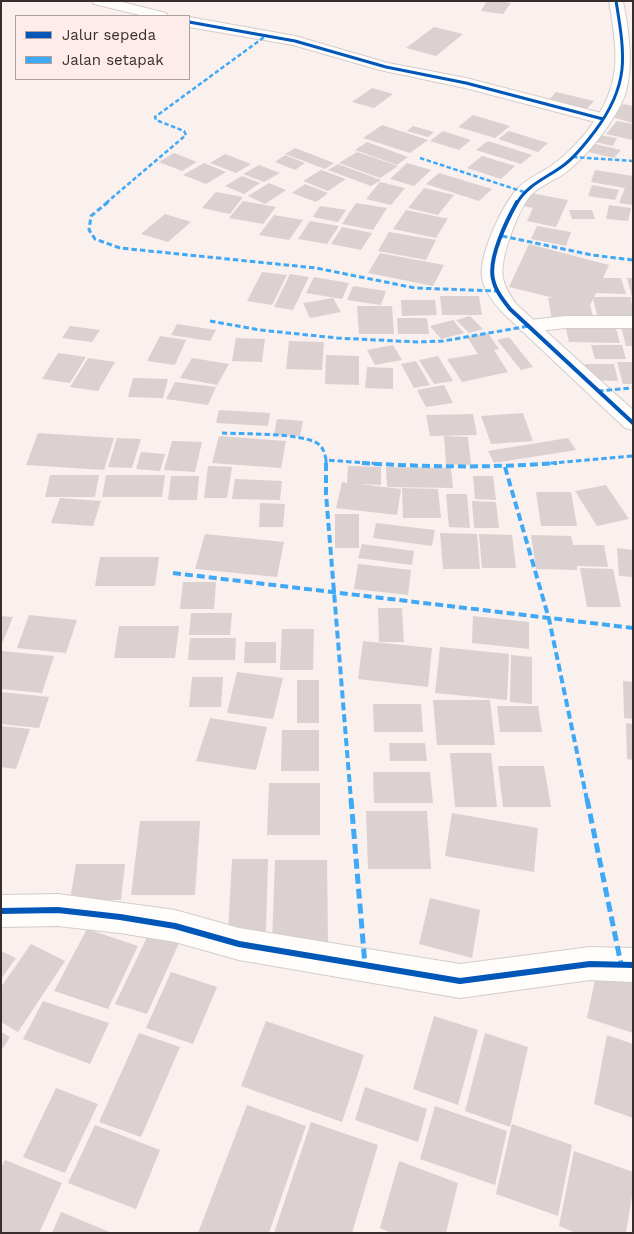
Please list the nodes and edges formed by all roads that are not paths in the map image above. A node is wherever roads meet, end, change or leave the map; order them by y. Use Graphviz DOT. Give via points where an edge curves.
graph roads {
  1 [pos="99,1"];
  2 [pos="616,1"];
  3 [pos="157,15"];
  4 [pos="190,22"];
  5 [pos="603,119"];
  6 [pos="633,322"];
  7 [pos="529,326"];
  8 [pos="633,424"];
  9 [pos="3,914"];
  10 [pos="633,966"];
  1 -- 3 [label="street"];
  2 -- 5 [label="street" via="623,43 622,77"];
  4 -- 5 [label="street" via="295,40 379,65 466,83"];
  5 -- 7 [label="street" via="573,157 524,192 507,222 493,262 492,277 496,290 510,309"];
  6 -- 7 [label="street" via="566,322"];
  7 -- 8 [label="street"];
  9 -- 10 [label="street" via="58,910 129,919 175,926 239,944 460,981 489,980 585,964"];
}
